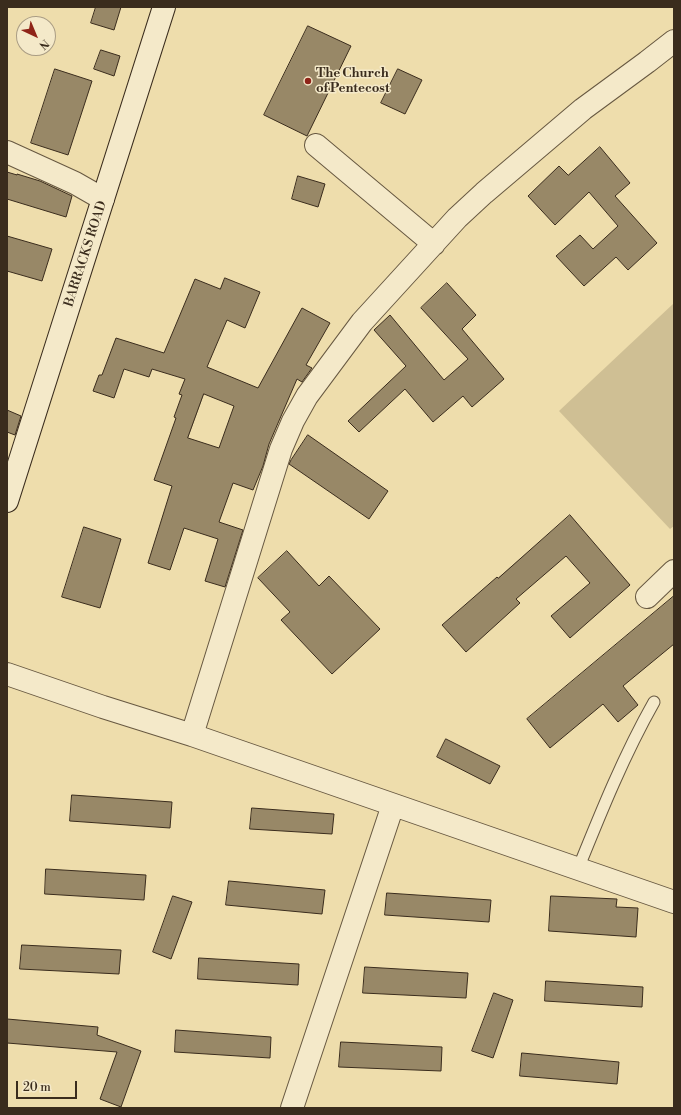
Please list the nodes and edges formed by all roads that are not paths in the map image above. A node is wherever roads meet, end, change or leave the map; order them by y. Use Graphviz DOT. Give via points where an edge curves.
graph roads {
  1 [pos="164,7"];
  2 [pos="674,41"];
  3 [pos="316,145"];
  4 [pos="7,152"];
  5 [pos="103,199"];
  6 [pos="434,244"];
  7 [pos="7,502"];
  8 [pos="674,571"];
  9 [pos="647,597"];
  10 [pos="7,674"];
  11 [pos="654,702"];
  12 [pos="192,735"];
  13 [pos="393,805"];
  14 [pos="578,869"];
  15 [pos="674,902"];
  16 [pos="292,1108"];
  1 -- 5 [label="street, BARRACKS ROAD"];
  2 -- 6 [label="street" via="583,108 484,193"];
  3 -- 6 [label="street"];
  4 -- 5 [label="street" via="75,183"];
  5 -- 7 [label="street, BARRACKS ROAD"];
  6 -- 12 [label="street" via="362,322 307,396 293,421 281,449"];
  8 -- 9 [label="street"];
  10 -- 12 [label="street"];
  11 -- 14 [label="lane" via="601,811"];
  12 -- 13 [label="street"];
  13 -- 14 [label="street"];
  13 -- 16 [label="street"];
  14 -- 15 [label="street"];
}
